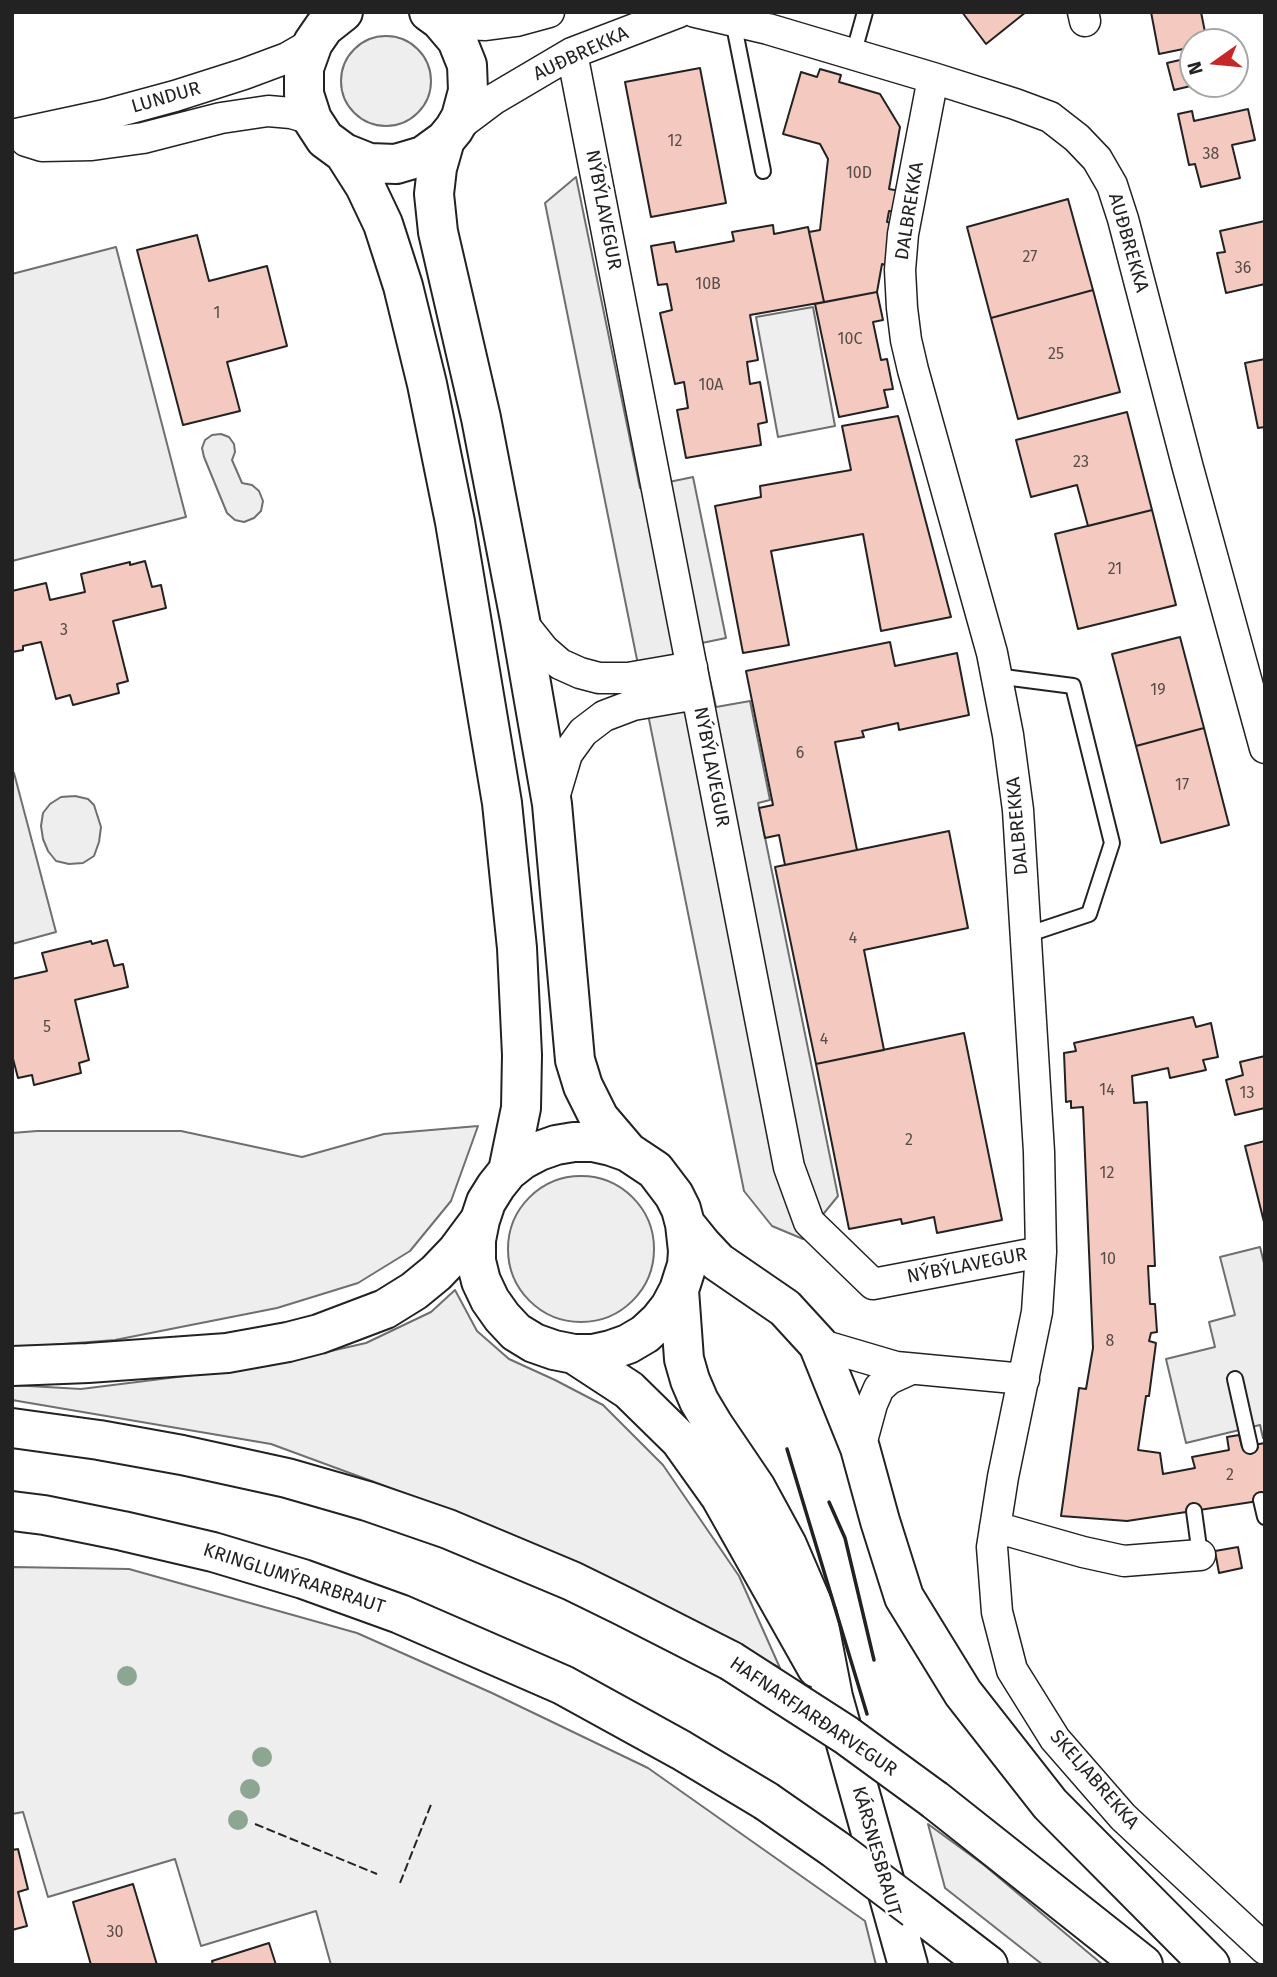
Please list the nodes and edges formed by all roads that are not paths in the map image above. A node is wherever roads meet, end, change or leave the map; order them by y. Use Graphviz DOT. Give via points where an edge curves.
graph roads {
  1 [pos="679,12"];
  2 [pos="695,12"];
  3 [pos="865,12"];
  4 [pos="545,13"];
  5 [pos="435,16"];
  6 [pos="733,21"];
  7 [pos="327,24"];
  8 [pos="572,53"];
  9 [pos="853,55"];
  10 [pos="933,78"];
  11 [pos="312,119"];
  12 [pos="449,135"];
  13 [pos="12,136"];
  14 [pos="344,153"];
  15 [pos="763,171"];
  16 [pos="520,620"];
  17 [pos="996,676"];
  18 [pos="694,680"];
  19 [pos="1265,748"];
  20 [pos="552,804"];
  21 [pos="1026,935"];
  22 [pos="628,1152"];
  23 [pos="509,1171"];
  24 [pos="480,1220"];
  25 [pos="685,1224"];
  26 [pos="1041,1252"];
  27 [pos="680,1290"];
  28 [pos="818,1344"];
  29 [pos="574,1354"];
  30 [pos="12,1366"];
  31 [pos="911,1369"];
  32 [pos="1024,1379"];
  33 [pos="1235,1379"];
  34 [pos="12,1427"];
  35 [pos="1250,1446"];
  36 [pos="860,1448"];
  37 [pos="1261,1500"];
  38 [pos="12,1511"];
  39 [pos="1194,1511"];
  40 [pos="1265,1517"];
  41 [pos="995,1527"];
  42 [pos="1200,1555"];
  43 [pos="833,1697"];
  44 [pos="1260,1936"];
  45 [pos="970,1959"];
  46 [pos="908,1965"];
  47 [pos="1143,1965"];
  48 [pos="1210,1965"];
  1 -- 8 [label="street, AUÐBREKKA"];
  2 -- 6 [label="street, AUÐBREKKA"];
  3 -- 9 [label="lane"];
  4 -- 5 [label="street" via="486,25"];
  5 -- 12 [label="main road" via="457,40 467,65 468,91 461,117"];
  6 -- 9 [label="street, AUÐBREKKA"];
  6 -- 15 [label="lane"];
  7 -- 11 [label="main road" via="304,68 304,94"];
  7 -- 13 [label="street, LUNDUR" via="287,58 244,74 105,116"];
  8 -- 12 [label="street, AUÐBREKKA" via="494,99"];
  8 -- 18 [label="street, NÝBÝLAVEGUR"];
  9 -- 10 [label="street, AUÐBREKKA"];
  10 -- 17 [label="street, DALBREKKA" via="903,234 902,308 913,370"];
  10 -- 19 [label="street, AUÐBREKKA" via="1050,117 1097,159 1112,185"];
  11 -- 13 [label="street, LUNDUR" via="291,113 245,113 143,138 92,145 42,146"];
  11 -- 14 [label="main road" via="326,139"];
  12 -- 14 [label="main road" via="423,156 396,164 369,163"];
  12 -- 16 [label="main road" via="434,194 438,232 481,418"];
  14 -- 23 [label="main road" via="383,224 404,286 455,522 500,790 517,948 522,1055 521,1108"];
  16 -- 18 [label="street" via="544,650 580,673 599,678"];
  16 -- 20 [label="main road"];
  17 -- 21 [label="street, DALBREKKA" via="1018,810"];
  17 -- 21 [label="lane" via="1073,686 1112,843 1089,914"];
  18 -- 20 [label="street" via="604,716 583,733 566,754"];
  18 -- 26 [label="street, NÝBÝLAVEGUR" via="789,1167 809,1222 873,1284"];
  20 -- 22 [label="main road" via="575,1060 599,1118"];
  21 -- 26 [label="street, DALBREKKA"];
  22 -- 23 [label="main road" via="574,1142 539,1151"];
  22 -- 25 [label="main road" via="665,1182"];
  23 -- 24 [label="main road" via="486,1202"];
  24 -- 29 [label="main road" via="476,1261 485,1291 502,1317 534,1343"];
  24 -- 30 [label="main road" via="457,1251 414,1291 385,1309 320,1334 227,1353"];
  25 -- 27 [label="main road" via="688,1251"];
  25 -- 28 [label="main road" via="718,1262 785,1308"];
  26 -- 32 [label="street, DALBREKKA" via="1037,1312"];
  27 -- 29 [label="main road" via="645,1334 602,1352"];
  27 -- 43 [label="main road" via="684,1359 690,1381 787,1545 817,1615"];
  28 -- 31 [label="street"];
  28 -- 36 [label="main road"];
  29 -- 43 [label="main road" via="629,1390 680,1440 720,1496"];
  31 -- 32 [label="street"];
  31 -- 36 [label="street" via="879,1388"];
  32 -- 41 [label="street, SKELJABREKKA"];
  33 -- 35 [label="lane"];
  34 -- 47 [label="main road, HAFNARFJARÐARVEGUR, bridge" via="182,1455 287,1479 448,1529 572,1581 731,1661 846,1735"];
  36 -- 48 [label="main road" via="904,1597 963,1693 1050,1804"];
  37 -- 40 [label="lane"];
  38 -- 45 [label="main road, KRINGLUMÝRARBRAUT, bridge" via="136,1534 303,1579 400,1614 563,1685 766,1801 915,1909"];
  39 -- 42 [label="lane"];
  41 -- 42 [label="street" via="1124,1561"];
  41 -- 44 [label="street, SKELJABREKKA" via="996,1612 1012,1670 1055,1739 1123,1817"];
  43 -- 46 [label="main road, KÁRSNESBRAUT"];
}
